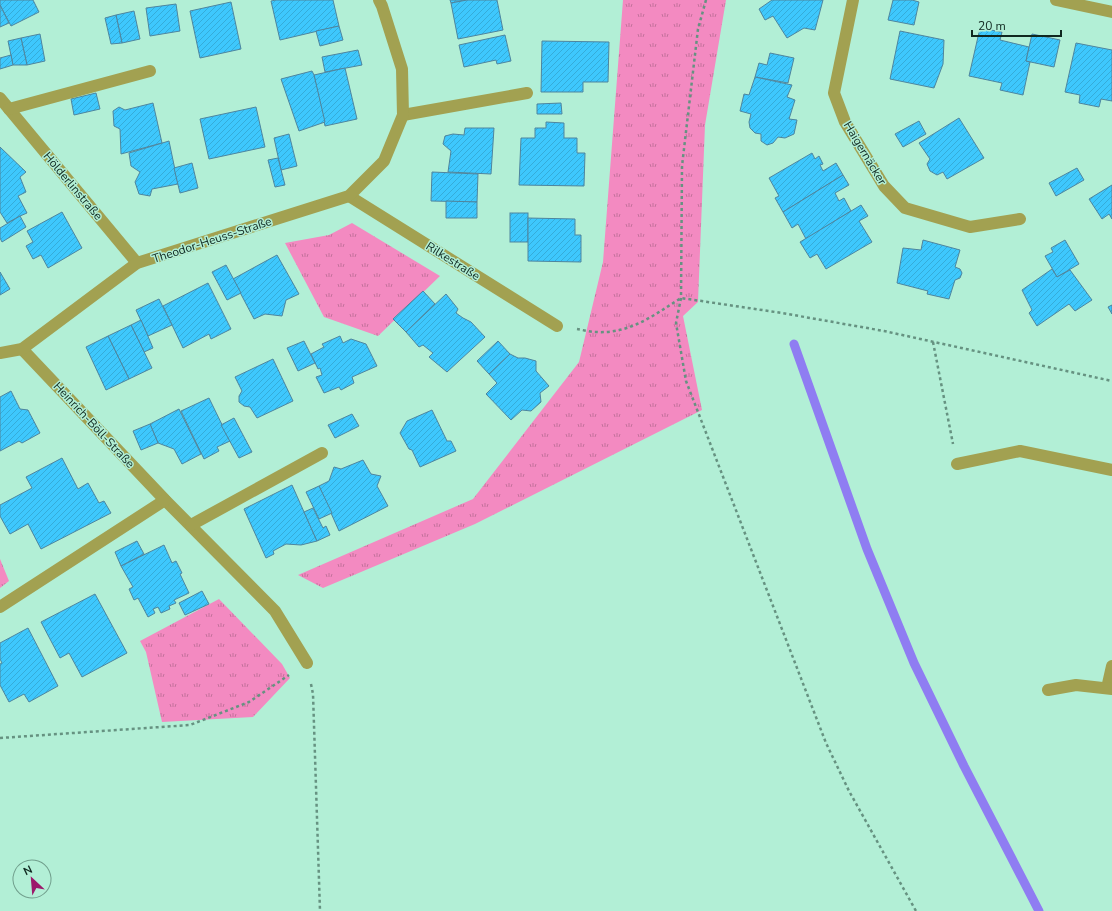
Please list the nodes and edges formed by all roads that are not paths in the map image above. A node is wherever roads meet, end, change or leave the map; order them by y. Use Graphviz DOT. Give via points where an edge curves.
graph roads {
  1 [pos="379,0"];
  2 [pos="853,0"];
  3 [pos="1056,0"];
  4 [pos="1112,12"];
  5 [pos="150,71"];
  6 [pos="527,93"];
  7 [pos="0,98"];
  8 [pos="9,109"];
  9 [pos="403,115"];
  10 [pos="349,196"];
  11 [pos="1020,219"];
  12 [pos="137,264"];
  13 [pos="557,326"];
  14 [pos="22,349"];
  15 [pos="0,353"];
  16 [pos="322,454"];
  17 [pos="957,464"];
  18 [pos="1112,470"];
  19 [pos="165,500"];
  20 [pos="191,525"];
  21 [pos="0,607"];
  22 [pos="307,663"];
  23 [pos="1112,666"];
  24 [pos="1110,689"];
  25 [pos="1048,690"];
  1 -- 9 [label="street, Theodor-Heuss-Straße" via="402,69"];
  2 -- 11 [label="street, Haigernäcker" via="834,93 845,122 884,186 905,208 970,226"];
  3 -- 4 [label="street"];
  5 -- 8 [label="street"];
  6 -- 9 [label="street"];
  7 -- 8 [label="street, Hölderlinstraße"];
  8 -- 12 [label="street, Hölderlinstraße"];
  9 -- 10 [label="street, Theodor-Heuss-Straße" via="384,161"];
  10 -- 12 [label="street, Theodor-Heuss-Straße"];
  10 -- 13 [label="street, Rilkestraße"];
  12 -- 14 [label="street, Theodor-Heuss-Straße"];
  14 -- 15 [label="street, Theodor-Heuss-Straße"];
  14 -- 19 [label="street, Heinrich-Böll-Straße"];
  16 -- 20 [label="street"];
  17 -- 18 [label="street" via="1020,451"];
  19 -- 20 [label="street, Heinrich-Böll-Straße"];
  19 -- 21 [label="street"];
  20 -- 22 [label="street, Heinrich-Böll-Straße" via="275,611"];
  23 -- 24 [label="street"];
  24 -- 25 [label="street" via="1076,685"];
}
